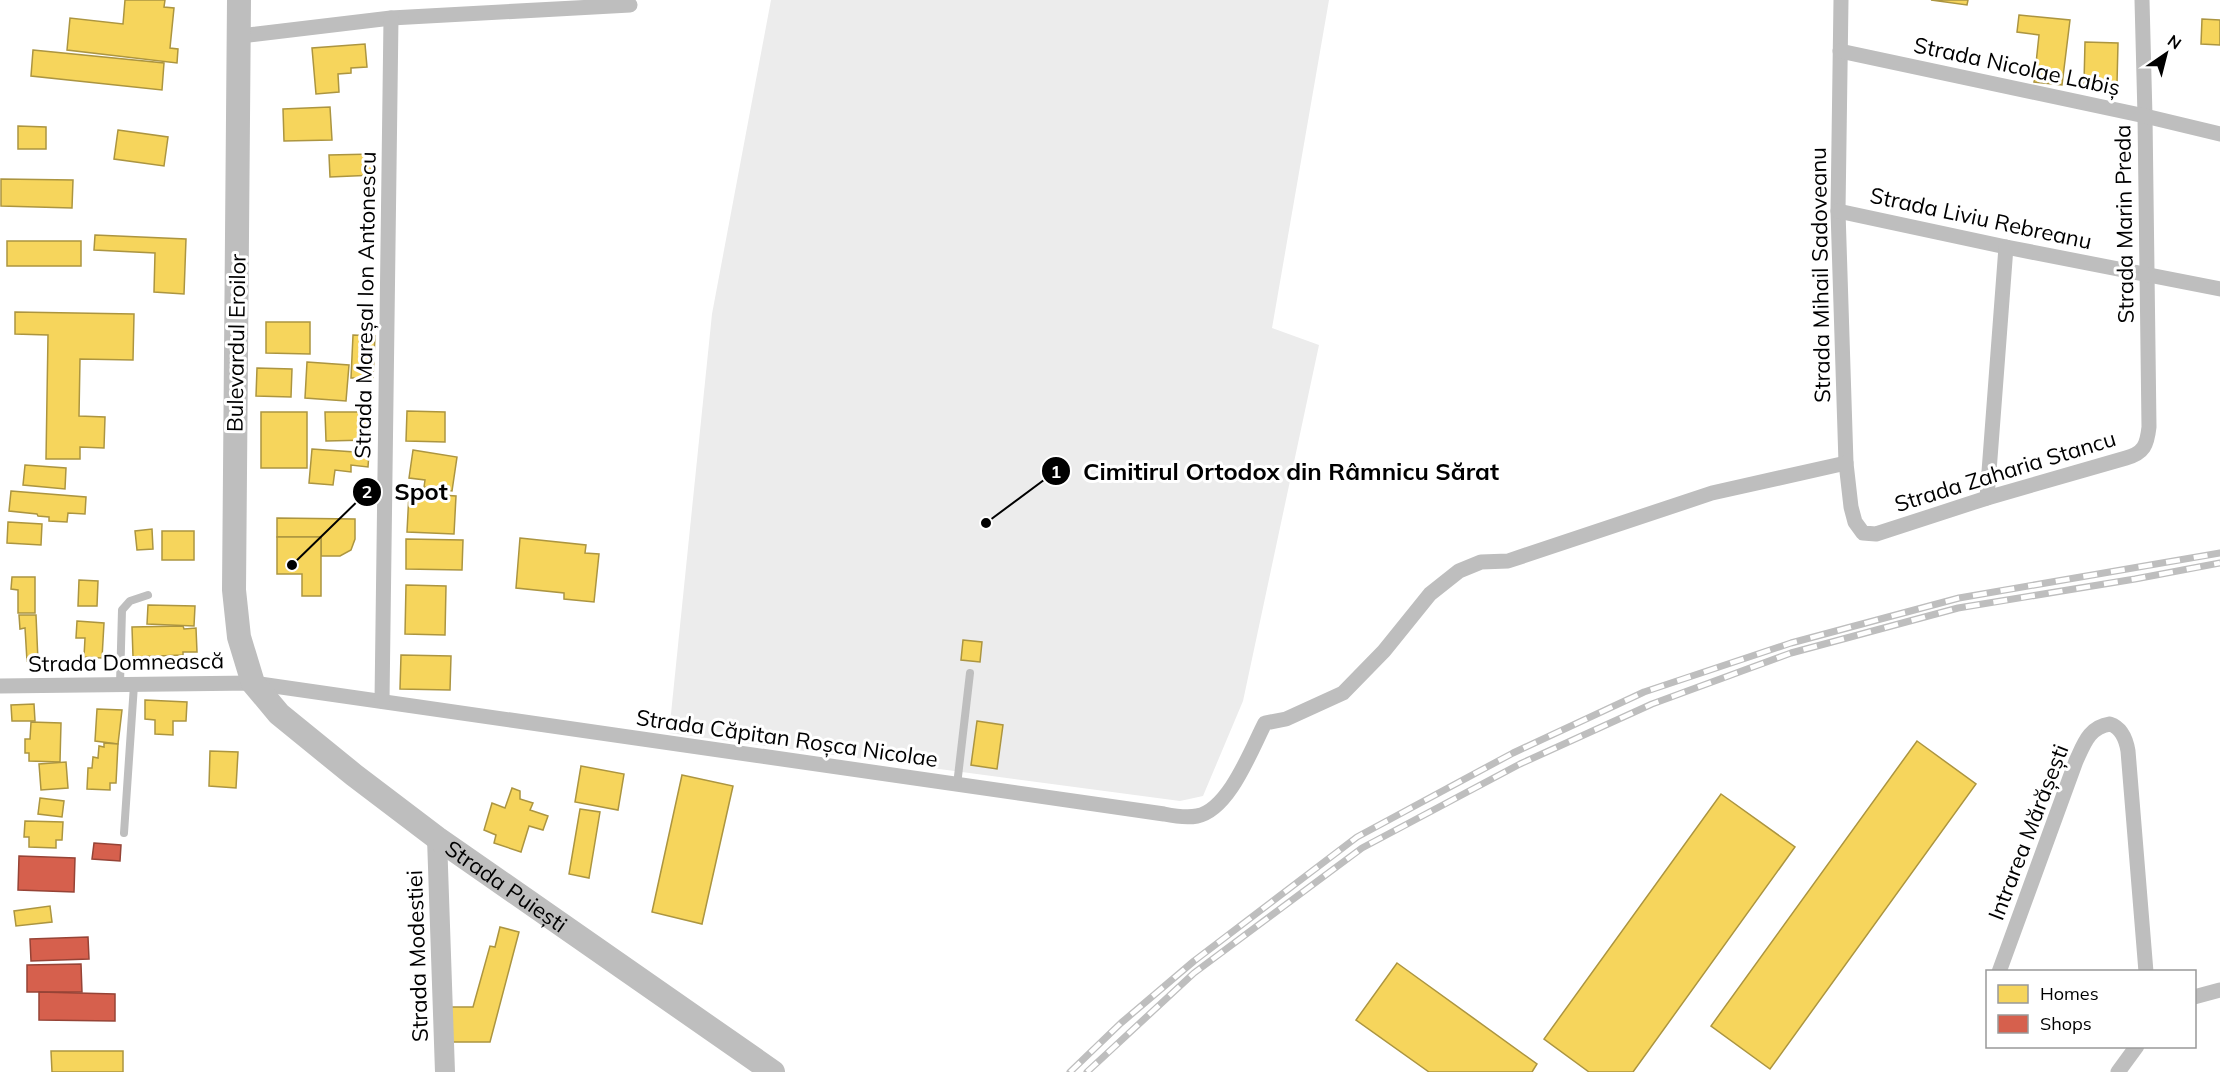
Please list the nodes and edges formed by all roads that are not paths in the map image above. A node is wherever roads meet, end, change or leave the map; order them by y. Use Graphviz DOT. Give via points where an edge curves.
graph roads {
  1 [pos="239,0"];
  2 [pos="1841,0"];
  3 [pos="2142,0"];
  4 [pos="630,4"];
  5 [pos="391,18"];
  6 [pos="240,36"];
  7 [pos="1840,51"];
  8 [pos="2145,116"];
  9 [pos="2220,134"];
  10 [pos="1838,212"];
  11 [pos="2006,247"];
  12 [pos="2146,274"];
  13 [pos="2220,289"];
  14 [pos="2145,447"];
  15 [pos="1846,464"];
  16 [pos="1988,498"];
  17 [pos="1876,534"];
  18 [pos="148,595"];
  19 [pos="969,673"];
  20 [pos="253,683"];
  21 [pos="127,685"];
  22 [pos="0,686"];
  23 [pos="382,701"];
  24 [pos="957,785"];
  25 [pos="124,833"];
  26 [pos="437,838"];
  27 [pos="2001,970"];
  28 [pos="2146,970"];
  29 [pos="2220,990"];
  30 [pos="2196,996"];
  31 [pos="2136,1048"];
  32 [pos="2122,1070"];
  33 [pos="445,1072"];
  34 [pos="773,1072"];
  1 -- 6 [label="main road, Bulevardul Eroilor"];
  2 -- 7 [label="street, Strada Mihail Sadoveanu"];
  3 -- 8 [label="street, Strada Marin Preda"];
  4 -- 5 [label="street"];
  5 -- 6 [label="street"];
  5 -- 23 [label="street, Strada Mareșal Ion Antonescu"];
  6 -- 20 [label="main road, Bulevardul Eroilor" via="234,590 239,637"];
  7 -- 8 [label="street, Strada Nicolae Labiș"];
  7 -- 10 [label="street, Strada Mihail Sadoveanu"];
  8 -- 9 [label="street, Strada Nicolae Labiș"];
  8 -- 12 [label="street, Strada Marin Preda"];
  10 -- 11 [label="street, Strada Liviu Rebreanu"];
  10 -- 15 [label="street, Strada Mihail Sadoveanu"];
  11 -- 12 [label="street, Strada Liviu Rebreanu"];
  11 -- 16 [label="street"];
  12 -- 13 [label="street, Strada Liviu Rebreanu"];
  12 -- 14 [label="street, Strada Marin Preda" via="2149,427"];
  14 -- 16 [label="street, Strada Zaharia Stancu" via="2126,458"];
  15 -- 17 [label="street, Strada Mihail Sadoveanu" via="1855,522 1863,533"];
  15 -- 24 [label="street, Strada Căpitan Roșca Nicolae" via="1712,493 1508,561 1481,562 1459,571 1430,594 1384,651 1343,693 1286,719 1265,723 1233,785 1220,803 1198,816"];
  16 -- 17 [label="street, Strada Zaharia Stancu"];
  18 -- 21 [label="lane" via="130,601 122,610"];
  19 -- 24 [label="lane"];
  20 -- 21 [label="street, Strada Domnească"];
  20 -- 23 [label="street, Strada Căpitan Roșca Nicolae"];
  20 -- 26 [label="main road, Strada Puiești" via="279,714"];
  21 -- 22 [label="street, Strada Domnească"];
  21 -- 25 [label="lane"];
  23 -- 24 [label="street, Strada Căpitan Roșca Nicolae"];
  26 -- 33 [label="street, Strada Modestiei"];
  26 -- 34 [label="main road, Strada Puiești"];
  27 -- 28 [label="street, Intrarea Mărășești" via="2076,761 2092,732 2110,724 2120,730 2128,751"];
  29 -- 30 [label="street"];
  31 -- 32 [label="street"];
}
